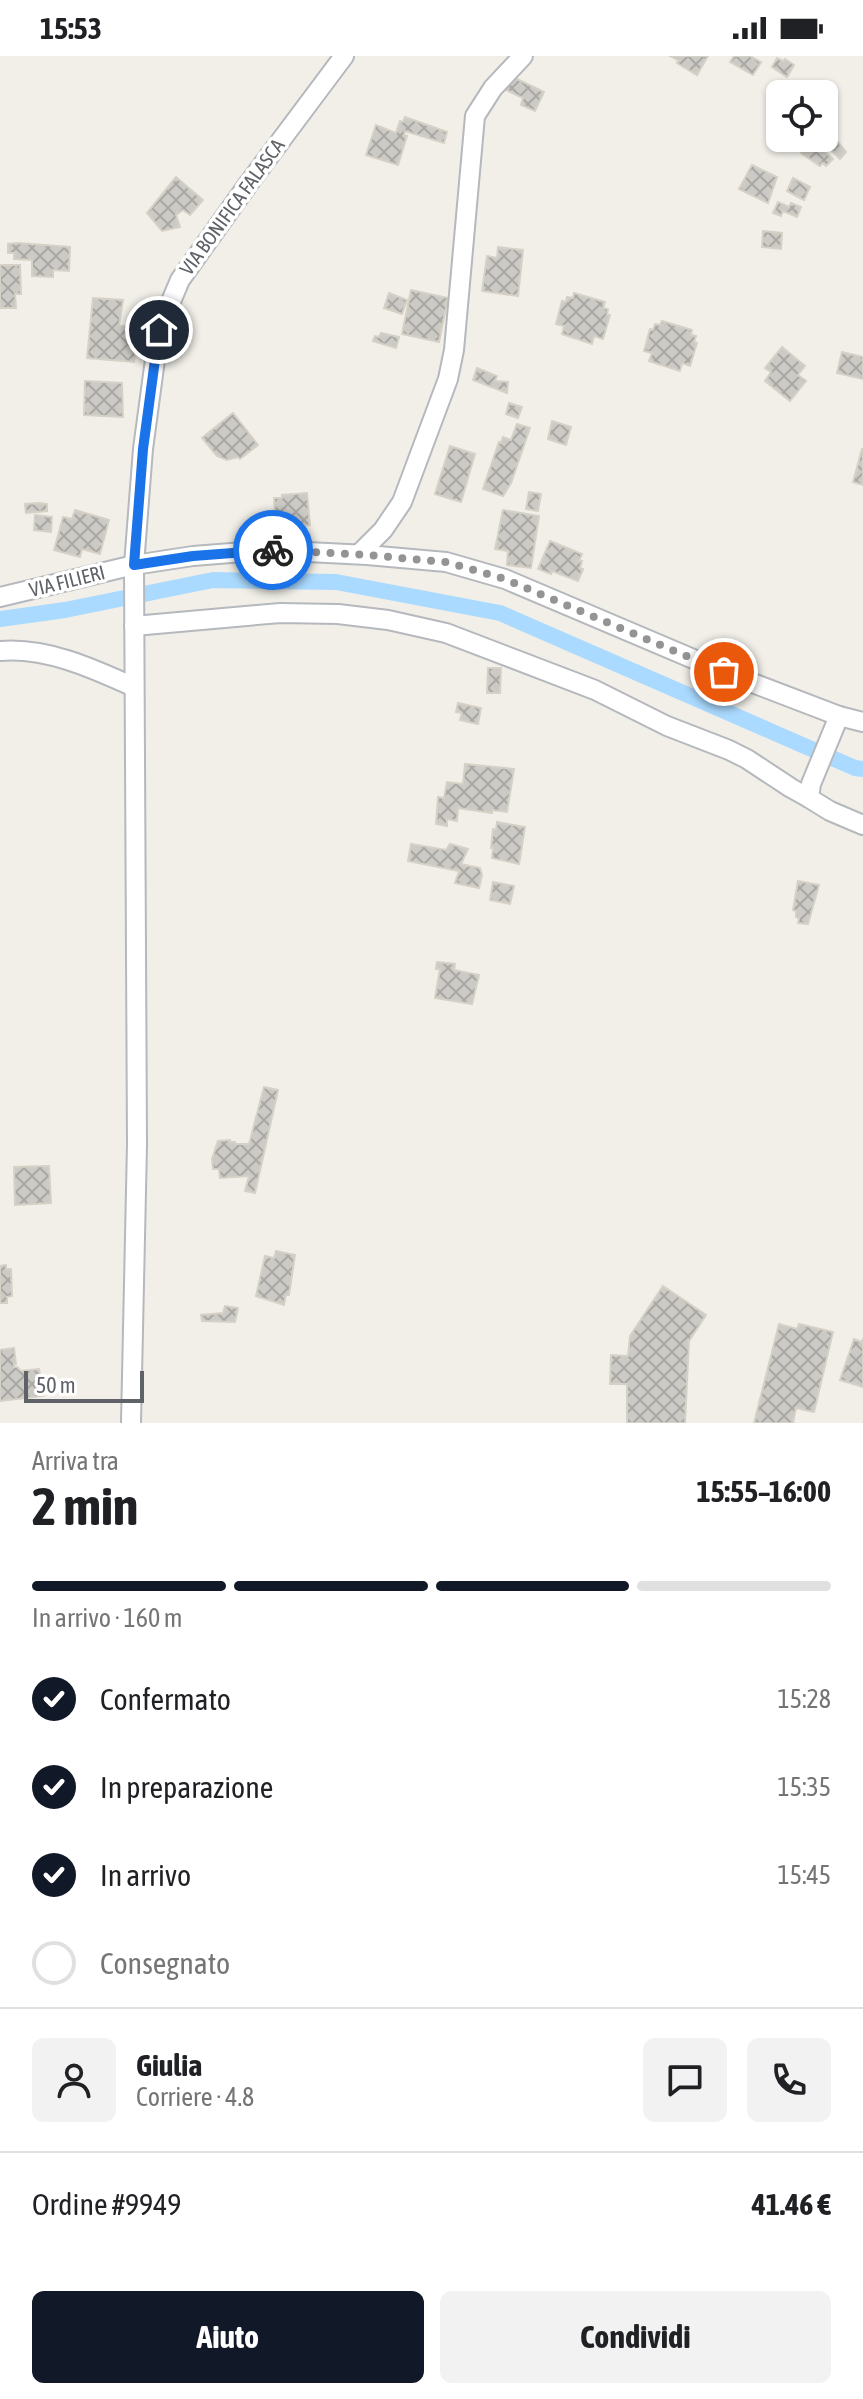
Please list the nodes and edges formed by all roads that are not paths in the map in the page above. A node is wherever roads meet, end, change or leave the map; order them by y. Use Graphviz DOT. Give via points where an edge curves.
graph roads {
  1 [pos="344,56"];
  2 [pos="523,56"];
  3 [pos="359,554"];
  4 [pos="134,573"];
  5 [pos="0,597"];
  6 [pos="134,621"];
  7 [pos="0,651"];
  8 [pos="134,687"];
  9 [pos="838,719"];
  10 [pos="863,722"];
  11 [pos="810,791"];
  12 [pos="863,825"];
  13 [pos="131,1423"];
  1 -- 4 [label="street, VIA BONIFICA FALASCA" via="180,280 164,317 143,449"];
  2 -- 3 [label="street" via="475,116 448,379 402,502"];
  3 -- 4 [label="street, VIA FILIERI" via="268,550 193,556"];
  3 -- 9 [label="street, VIA FILIERI" via="446,562 505,579"];
  4 -- 5 [label="street, VIA FILIERI"];
  4 -- 6 [label="street, VIA BONIFICA FALASCA"];
  6 -- 8 [label="street, VIA BONIFICA FALASCA"];
  6 -- 11 [label="street" via="338,614 433,629 595,690 747,759 791,788"];
  7 -- 8 [label="street" via="80,663"];
  8 -- 13 [label="street, VIA BONIFICA FALASCA" via="137,1144"];
  9 -- 10 [label="street, VIA FILIERI"];
  9 -- 11 [label="street"];
  11 -- 12 [label="street" via="830,811"];
}
